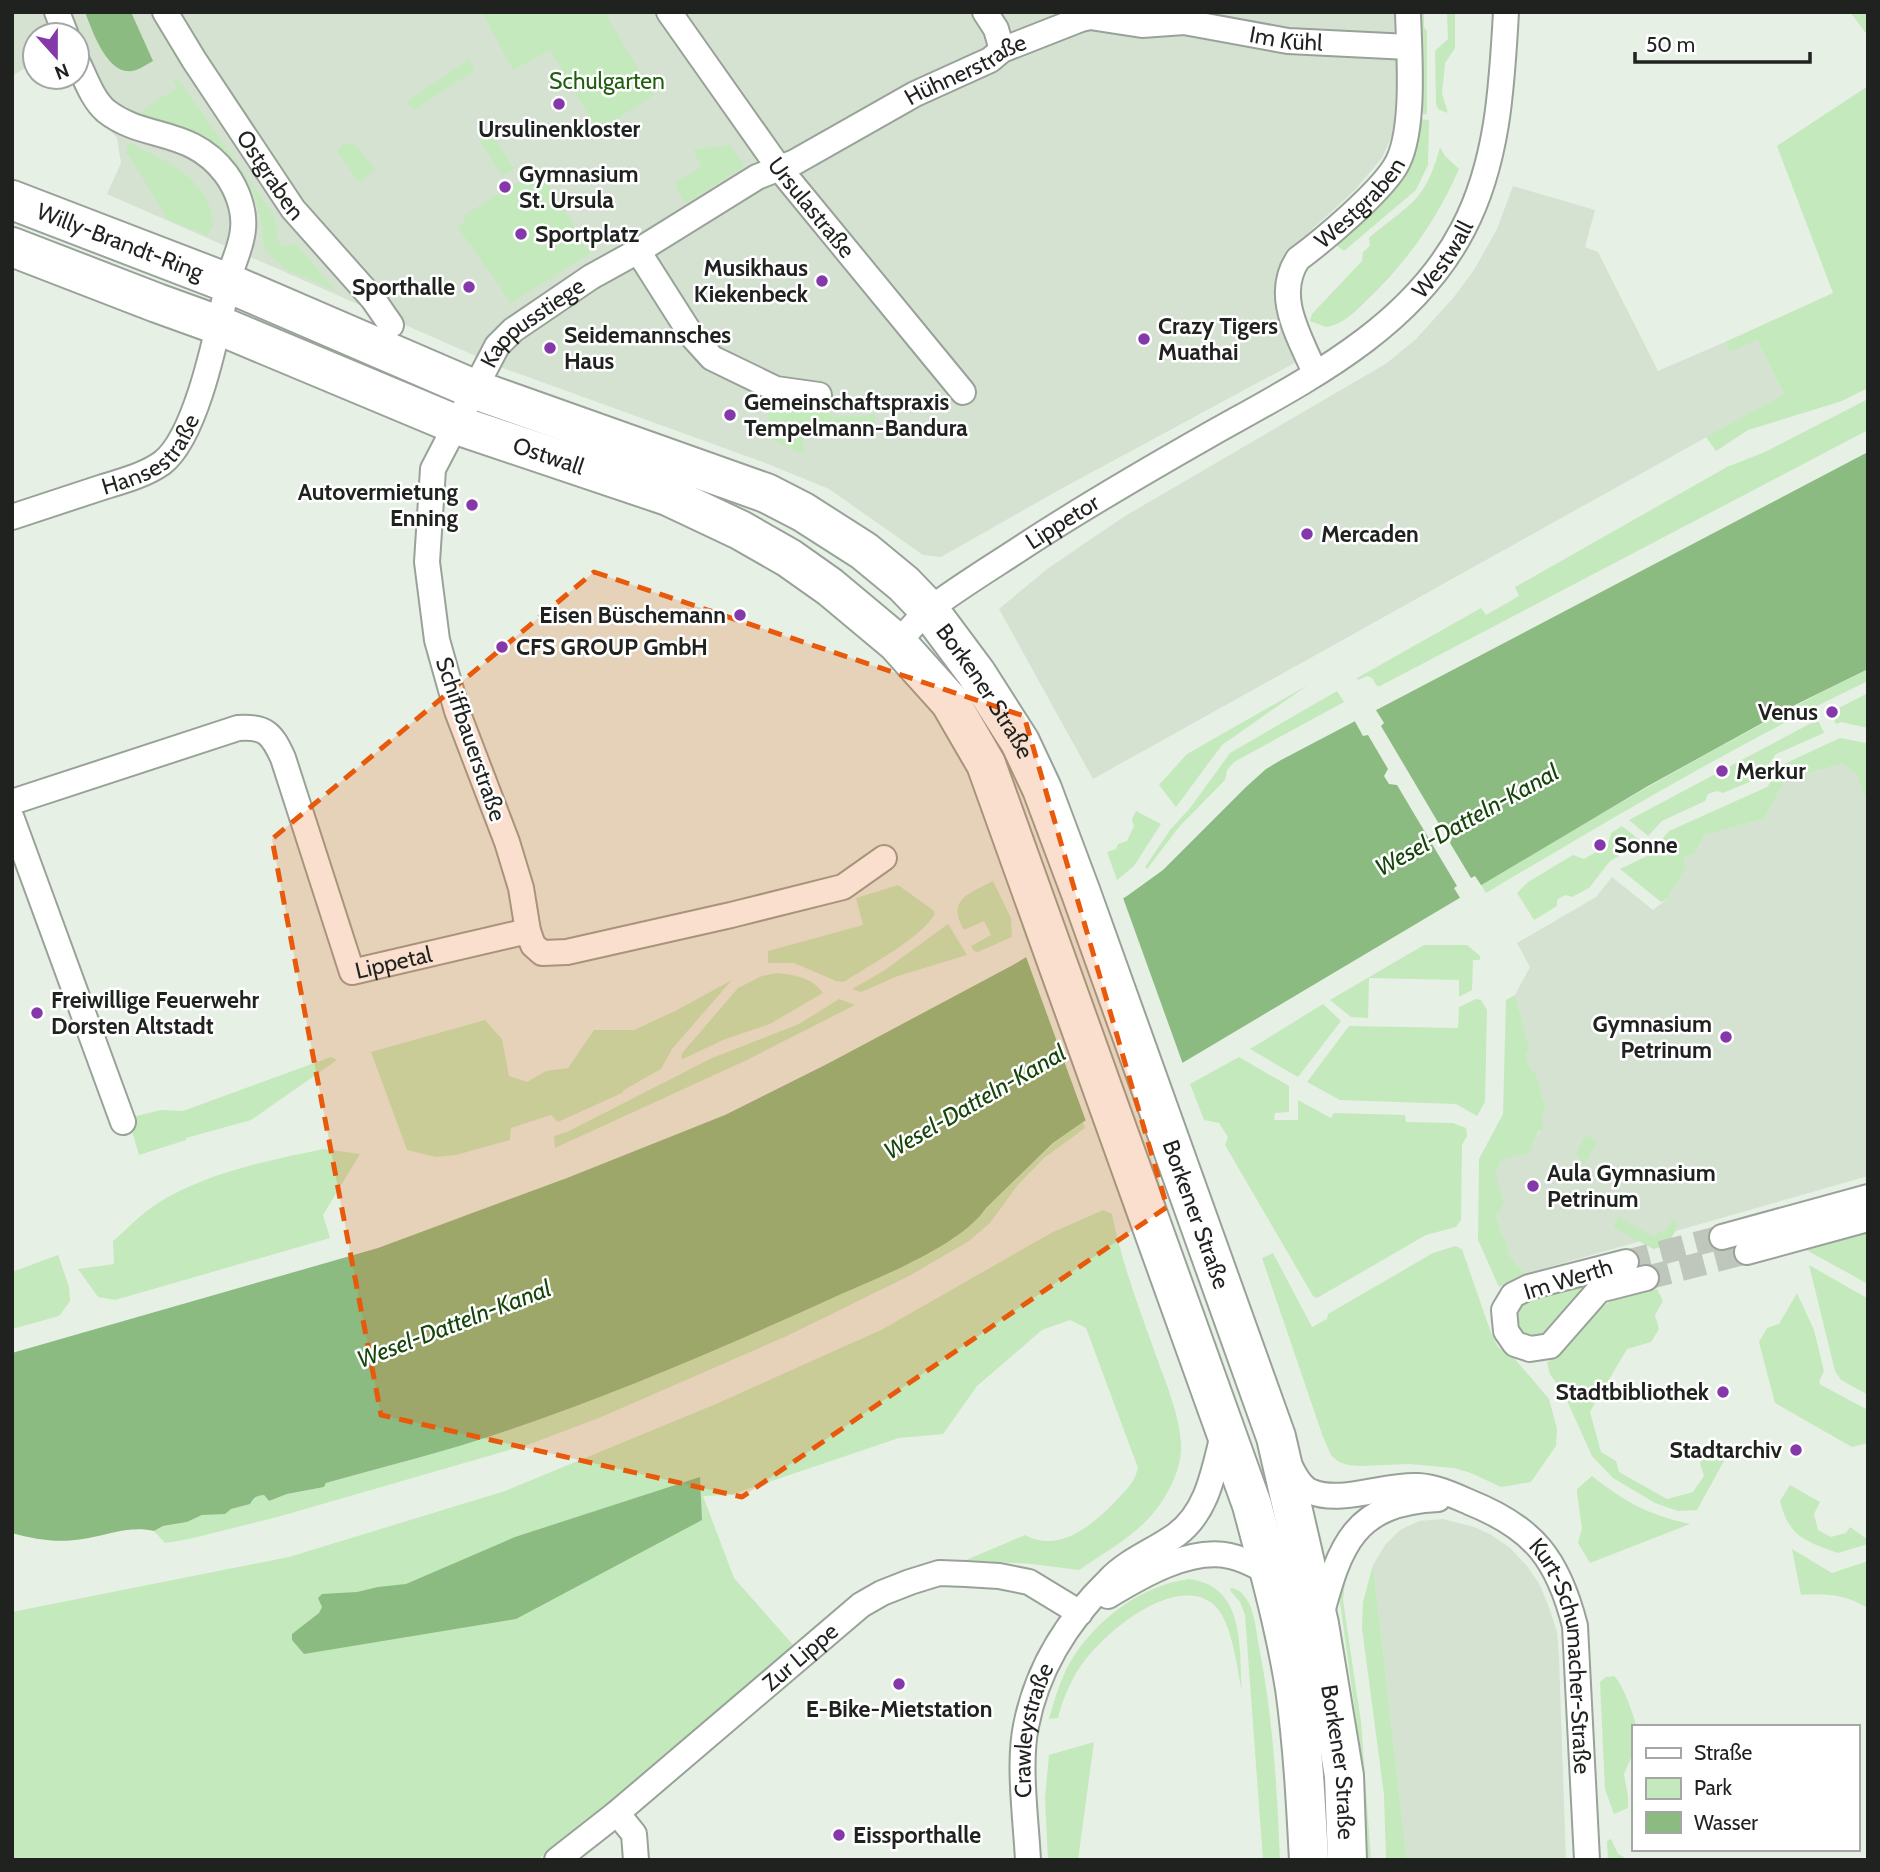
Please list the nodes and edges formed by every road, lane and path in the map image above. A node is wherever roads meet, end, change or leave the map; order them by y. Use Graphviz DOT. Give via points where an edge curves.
graph roads {
  1 [pos="165,12"];
  2 [pos="985,12"];
  3 [pos="1408,12"];
  4 [pos="1506,12"];
  5 [pos="670,13"];
  6 [pos="1163,23"];
  7 [pos="1409,47"];
  8 [pos="1002,50"];
  9 [pos="91,91"];
  10 [pos="779,169"];
  11 [pos="12,200"];
  12 [pos="12,247"];
  13 [pos="638,251"];
  14 [pos="228,283"];
  15 [pos="218,325"];
  16 [pos="391,325"];
  17 [pos="1315,373"];
  18 [pos="476,390"];
  19 [pos="963,392"];
  20 [pos="819,395"];
  21 [pos="1241,417"];
  22 [pos="457,425"];
  23 [pos="12,517"];
  24 [pos="929,610"];
  25 [pos="897,643"];
  26 [pos="12,802"];
  27 [pos="12,819"];
  28 [pos="884,858"];
  29 [pos="528,931"];
  30 [pos="122,1122"];
  31 [pos="1868,1196"];
  32 [pos="1868,1219"];
  33 [pos="1722,1237"];
  34 [pos="1747,1252"];
  35 [pos="1626,1262"];
  36 [pos="1647,1278"];
  37 [pos="1224,1427"];
  38 [pos="1276,1437"];
  39 [pos="1460,1498"];
  40 [pos="1270,1573"];
  41 [pos="1080,1613"];
  42 [pos="1319,1624"];
  43 [pos="617,1813"];
  44 [pos="557,1860"];
  45 [pos="636,1860"];
  46 [pos="1028,1860"];
  47 [pos="1308,1860"];
  48 [pos="1347,1860"];
  49 [pos="1587,1860"];
  1 -- 16 [label="street, Ostgraben" via="293,209"];
  2 -- 8 [label="street"];
  3 -- 7 [label="street, Westgraben"];
  4 -- 17 [label="street, Westwall" via="1493,139 1464,228 1445,261 1409,303 1375,334"];
  5 -- 10 [label="street, Ursulastraße"];
  6 -- 7 [label="street, Im Kühl" via="1184,22 1288,41"];
  6 -- 8 [label="street, Hühnerstraße" via="1081,19"];
  7 -- 17 [label="street, Westgraben" via="1408,116 1395,166 1356,209 1298,259 1289,277 1287,302"];
  8 -- 10 [label="street, Hühnerstraße"];
  9 -- 14 [label="street" via="104,110 130,125 189,144 227,175 243,218"];
  10 -- 13 [label="street, Kappusstiege" via="757,177"];
  10 -- 19 [label="street, Ursulastraße"];
  11 -- 14 [label="main road, Willy-Brandt-Ring"];
  12 -- 15 [label="main road, Willy-Brandt-Ring"];
  13 -- 18 [label="street, Kappusstiege" via="513,330 497,346"];
  13 -- 20 [label="street" via="692,336 712,358 776,389"];
  14 -- 15 [label="street"];
  14 -- 18 [label="main road, Ostwall"];
  15 -- 22 [label="main road, Ostwall"];
  15 -- 23 [label="street, Hansestraße" via="207,372 181,441 163,463 138,476"];
  17 -- 21 [label="street, Westwall"];
  18 -- 22 [label="street, Kappusstiege"];
  18 -- 24 [label="main road, Ostwall" via="766,493 864,551"];
  21 -- 24 [label="street, Lippetor" via="1087,505"];
  22 -- 25 [label="main road, Ostwall" via="704,512 789,558"];
  22 -- 29 [label="street, Schiffbauerstraße" via="433,469 427,562 438,640 457,710 507,842"];
  24 -- 25 [label="street, Lippetor"];
  24 -- 38 [label="main road, Borkener Straße" via="1020,742 1042,789"];
  25 -- 37 [label="main road, Borkener Straße" via="950,702 986,764"];
  26 -- 29 [label="street, Lippetal" via="238,728 253,727 276,742 284,758 352,972"];
  27 -- 30 [label="street"];
  28 -- 29 [label="street" via="843,887 567,952 542,953"];
  31 -- 33 [label="street"];
  32 -- 34 [label="street"];
  35 -- 36 [label="street, Im Werth" via="1513,1295 1504,1310 1506,1332 1515,1344 1530,1349 1550,1346 1599,1290"];
  37 -- 40 [label="main road, Borkener Straße"];
  37 -- 41 [label="street, Crawleystraße" via="1208,1491 1193,1518 1177,1535 1110,1578"];
  38 -- 39 [label="street, Kurt-Schumacher-Straße" via="1294,1475 1312,1492 1333,1496 1419,1486"];
  38 -- 42 [label="main road, Borkener Straße"];
  39 -- 42 [label="street, Kurt-Schumacher-Straße" via="1391,1507 1359,1527 1345,1543 1333,1572"];
  39 -- 49 [label="street, Kurt-Schumacher-Straße" via="1530,1537 1544,1552 1566,1593 1574,1626"];
  40 -- 41 [label="street, Crawleystraße" via="1230,1555 1182,1559"];
  40 -- 47 [label="main road, Borkener Straße" via="1294,1688"];
  41 -- 43 [label="street, Zur Lippe" via="1029,1582 999,1576 939,1573 882,1593 861,1605"];
  41 -- 46 [label="street, Crawleystraße" via="1057,1642 1038,1681 1025,1728"];
  42 -- 48 [label="main road, Borkener Straße" via="1344,1776"];
  43 -- 44 [label="street, Zur Lippe"];
  43 -- 45 [label="street" via="634,1834"];
}
